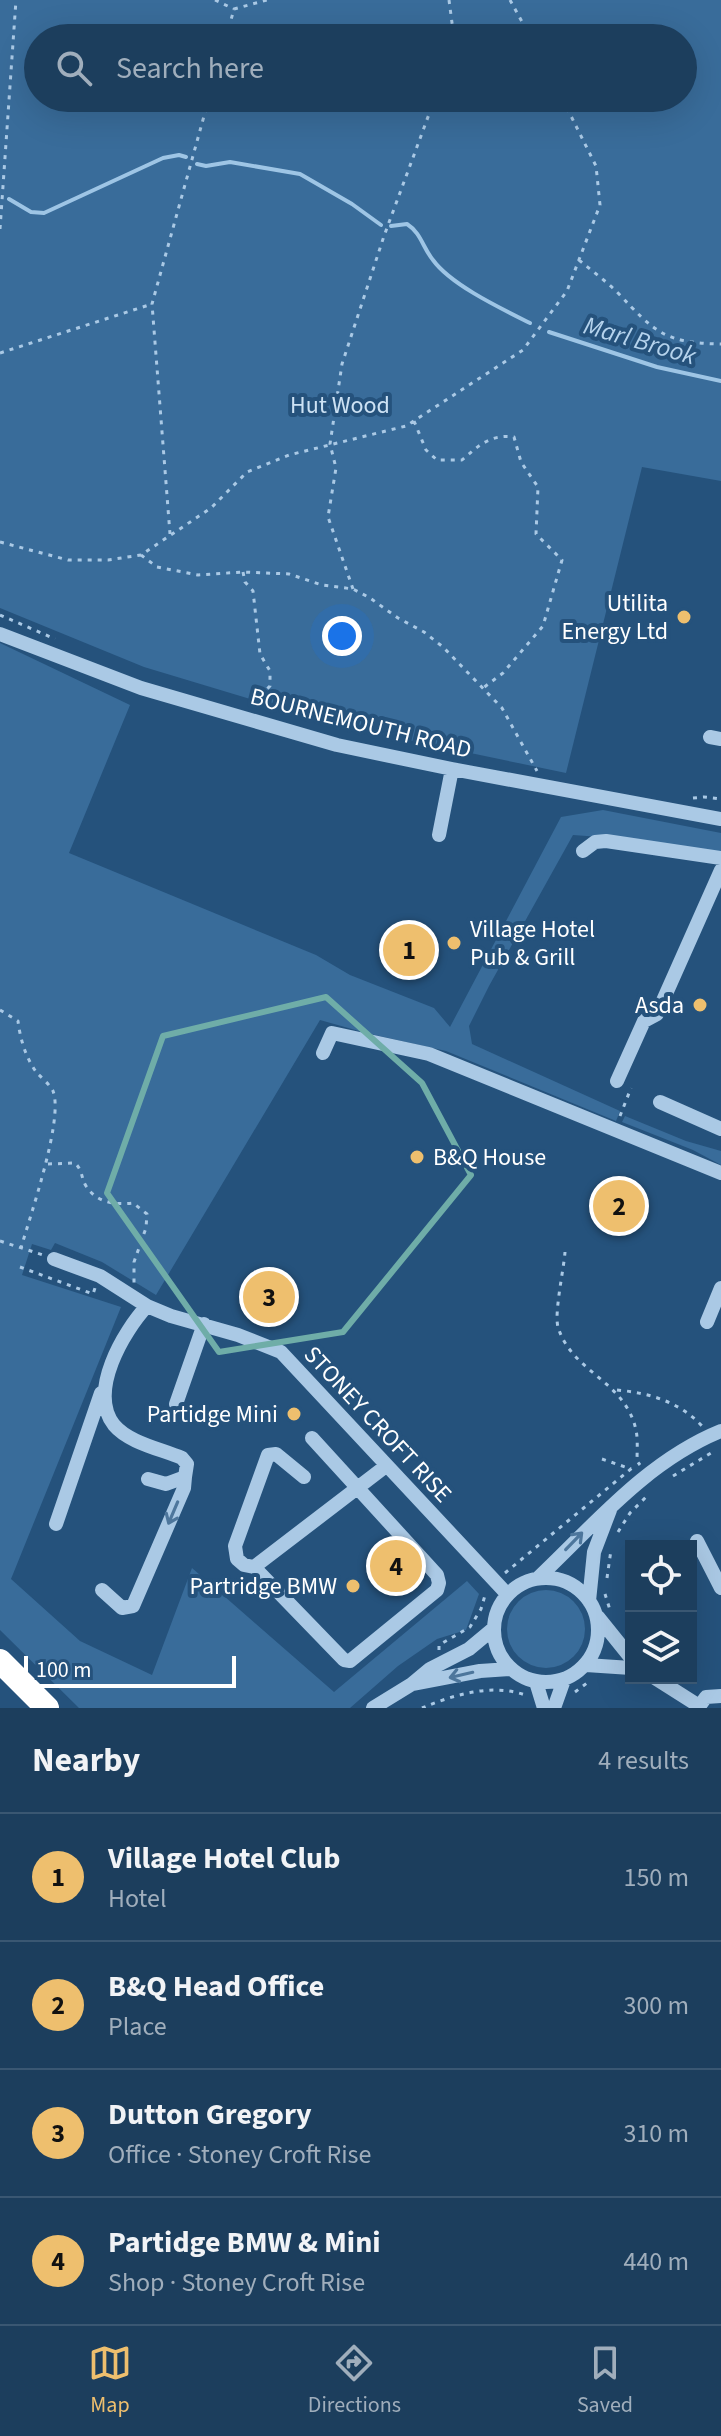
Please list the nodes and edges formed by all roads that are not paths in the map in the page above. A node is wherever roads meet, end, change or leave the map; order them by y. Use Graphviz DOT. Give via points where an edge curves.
graph roads {
  1 [pos="0,634"];
  2 [pos="452,769"];
  3 [pos="721,818"];
  4 [pos="439,835"];
  5 [pos="583,851"];
  6 [pos="721,858"];
  7 [pos="721,870"];
  8 [pos="716,893"];
  9 [pos="323,1053"];
  10 [pos="624,1085"];
  11 [pos="660,1102"];
  12 [pos="721,1129"];
  13 [pos="721,1173"];
  14 [pos="54,1259"];
  15 [pos="721,1288"];
  16 [pos="147,1306"];
  17 [pos="707,1322"];
  18 [pos="204,1324"];
  19 [pos="105,1382"];
  20 [pos="176,1404"];
  21 [pos="312,1438"];
  22 [pos="717,1438"];
  23 [pos="386,1466"];
  24 [pos="185,1477"];
  25 [pos="304,1477"];
  26 [pos="148,1479"];
  27 [pos="358,1487"];
  28 [pos="612,1506"];
  29 [pos="56,1524"];
  30 [pos="697,1541"];
  31 [pos="254,1567"];
  32 [pos="538,1578"];
  33 [pos="721,1588"];
  34 [pos="102,1590"];
  35 [pos="507,1594"];
  36 [pos="592,1607"];
  37 [pos="493,1629"];
  38 [pos="625,1652"];
  39 [pos="0,1661"];
  40 [pos="586,1665"];
  41 [pos="625,1668"];
  42 [pos="510,1669"];
  43 [pos="564,1680"];
  44 [pos="536,1682"];
  45 [pos="412,1684"];
  46 [pos="664,1684"];
  47 [pos="721,1696"];
  48 [pos="698,1707"];
  49 [pos="47,1708"];
  50 [pos="373,1708"];
  51 [pos="544,1708"];
  52 [pos="554,1708"];
  1 -- 2 [label="street, BOURNEMOUTH ROAD" via="141,688 337,745"];
  2 -- 3 [label="street, BOURNEMOUTH ROAD"];
  2 -- 4 [label="street"];
  5 -- 6 [label="street" via="606,841"];
  7 -- 8 [label="street"];
  8 -- 10 [label="street" via="657,1014 644,1021"];
  9 -- 13 [label="street" via="332,1033 429,1054"];
  11 -- 12 [label="street"];
  14 -- 16 [label="street, STONEY CROFT RISE" via="100,1276"];
  15 -- 17 [label="street"];
  16 -- 18 [label="street, STONEY CROFT RISE"];
  16 -- 19 [label="street" via="129,1325"];
  18 -- 20 [label="street" via="201,1350"];
  18 -- 23 [label="street, STONEY CROFT RISE" via="281,1352"];
  19 -- 24 [label="street" via="105,1409 116,1427 182,1458 187,1464"];
  19 -- 29 [label="street"];
  21 -- 27 [label="street"];
  22 -- 28 [label="street" via="649,1474"];
  23 -- 27 [label="street"];
  23 -- 35 [label="street, STONEY CROFT RISE"];
  24 -- 26 [label="street" via="166,1484"];
  24 -- 34 [label="street, one-way" via="133,1606 122,1608"];
  25 -- 31 [label="street" via="276,1454 268,1455 235,1546 237,1559"];
  27 -- 31 [label="street"];
  27 -- 31 [label="street" via="439,1583 350,1661"];
  32 -- 28 [label="street, one-way"];
  28 -- 36 [label="street" via="594,1552"];
  30 -- 33 [label="street"];
  32 -- 35 [label="street"];
  32 -- 36 [label="street" via="567,1582"];
  35 -- 37 [label="street"];
  36 -- 38 [label="street"];
  36 -- 40 [label="street" via="598,1631"];
  37 -- 42 [label="street" via="495,1644"];
  37 -- 45 [label="street"];
  39 -- 49 [label="highway"];
  40 -- 41 [label="street"];
  40 -- 43 [label="street"];
  42 -- 44 [label="street"];
  42 -- 45 [label="street, one-way"];
  43 -- 44 [label="street"];
  43 -- 52 [label="street"];
  44 -- 51 [label="street"];
  45 -- 50 [label="street"];
  46 -- 48 [label="street"];
  47 -- 48 [label="street" via="706,1697"];
}
